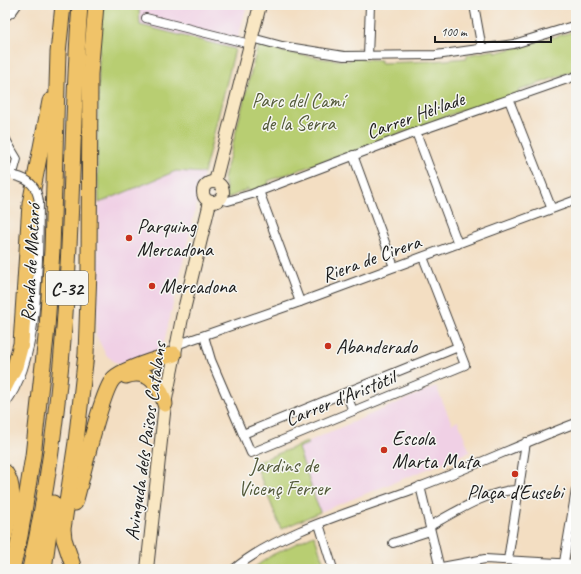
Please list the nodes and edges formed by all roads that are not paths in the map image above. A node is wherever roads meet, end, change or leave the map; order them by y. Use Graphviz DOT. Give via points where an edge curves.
graph roads {
  1 [pos="17,5"];
  2 [pos="63,5"];
  3 [pos="80,5"];
  4 [pos="96,5"];
  5 [pos="260,5"];
  6 [pos="370,5"];
  7 [pos="474,5"];
  8 [pos="5,17"];
  9 [pos="146,18"];
  10 [pos="576,25"];
  11 [pos="251,41"];
  12 [pos="482,49"];
  13 [pos="58,53"];
  14 [pos="368,56"];
  15 [pos="576,76"];
  16 [pos="509,100"];
  17 [pos="416,132"];
  18 [pos="5,138"];
  19 [pos="8,148"];
  20 [pos="353,156"];
  21 [pos="10,175"];
  22 [pos="215,182"];
  23 [pos="259,191"];
  24 [pos="576,200"];
  25 [pos="215,201"];
  26 [pos="551,207"];
  27 [pos="458,244"];
  28 [pos="69,247"];
  29 [pos="423,257"];
  30 [pos="394,267"];
  31 [pos="300,302"];
  32 [pos="204,336"];
  33 [pos="458,347"];
  34 [pos="175,349"];
  35 [pos="5,386"];
  36 [pos="346,392"];
  37 [pos="5,404"];
  38 [pos="164,404"];
  39 [pos="353,411"];
  40 [pos="97,423"];
  41 [pos="576,423"];
  42 [pos="243,434"];
  43 [pos="526,442"];
  44 [pos="5,472"];
  45 [pos="5,484"];
  46 [pos="420,486"];
  47 [pos="519,490"];
  48 [pos="576,490"];
  49 [pos="575,500"];
  50 [pos="5,512"];
  51 [pos="319,524"];
  52 [pos="430,528"];
  53 [pos="5,535"];
  54 [pos="393,543"];
  55 [pos="67,549"];
  56 [pos="508,560"];
  57 [pos="564,562"];
  58 [pos="576,564"];
  59 [pos="440,568"];
  60 [pos="12,569"];
  61 [pos="30,569"];
  62 [pos="44,569"];
  63 [pos="74,569"];
  64 [pos="149,569"];
  65 [pos="234,569"];
  66 [pos="333,569"];
  67 [pos="431,569"];
  1 -- 8 [label="street"];
  2 -- 13 [label="highway, Ronda de Mataró / C-32"];
  3 -- 28 [label="highway, Ronda de Mataró / C-32"];
  4 -- 55 [label="highway" via="90,74 87,322 79,420 64,519"];
  5 -- 11 [label="street"];
  6 -- 14 [label="street"];
  7 -- 12 [label="street"];
  9 -- 11 [label="street"];
  10 -- 12 [label="street" via="514,44"];
  11 -- 14 [label="street" via="319,53"];
  11 -- 22 [label="street"];
  12 -- 14 [label="street" via="436,55"];
  13 -- 35 [label="highway" via="30,204 21,344 15,366"];
  13 -- 60 [label="highway, Ronda de Mataró / C-32" via="47,328 33,456"];
  15 -- 16 [label="street, Carrer Hèl·lade"];
  16 -- 17 [label="street, Carrer Hèl·lade"];
  16 -- 26 [label="street"];
  17 -- 20 [label="street, Carrer Hèl·lade"];
  17 -- 27 [label="street"];
  18 -- 19 [label="street"];
  19 -- 21 [label="street" via="17,159 17,165"];
  20 -- 23 [label="street, Carrer Hèl·lade"];
  20 -- 30 [label="street"];
  21 -- 37 [label="street, bridge" via="24,178 31,183 40,202 35,300 29,351 15,392"];
  22 -- 25 [label="street" via="223,194"];
  22 -- 25 [label="street" via="208,183 203,191 204,198"];
  23 -- 25 [label="street, Carrer Hèl·lade" via="228,201"];
  23 -- 31 [label="street"];
  24 -- 26 [label="street, Riera de Cirera"];
  25 -- 34 [label="street, Avinguda dels Països Catalans"];
  26 -- 27 [label="street, Riera de Cirera"];
  27 -- 29 [label="street, Riera de Cirera"];
  28 -- 61 [label="highway, Ronda de Mataró / C-32" via="63,340 48,474"];
  28 -- 62 [label="highway" via="74,274 72,337"];
  29 -- 30 [label="street, Riera de Cirera"];
  29 -- 33 [label="street, Carrer d'Aristòtil"];
  30 -- 31 [label="street, Riera de Cirera"];
  31 -- 32 [label="street, Riera de Cirera"];
  32 -- 34 [label="street, Riera de Cirera"];
  32 -- 42 [label="street, Carrer d'Aristòtil" via="211,360"];
  33 -- 36 [label="street, Carrer d'Aristòtil"];
  33 -- 39 [label="street, Carrer d'Aristòtil" via="465,365"];
  34 -- 38 [label="street, Avinguda dels Països Catalans"];
  34 -- 40 [label="highway" via="113,379"];
  36 -- 39 [label="street"];
  36 -- 42 [label="street, Carrer d'Aristòtil"];
  38 -- 40 [label="highway" via="159,387 151,379 140,374 130,374 113,384 103,417"];
  38 -- 64 [label="street, Avinguda dels Països Catalans"];
  39 -- 42 [label="street, Carrer d'Aristòtil" via="251,453"];
  40 -- 55 [label="highway" via="71,518"];
  41 -- 43 [label="street"];
  43 -- 46 [label="street"];
  43 -- 47 [label="street"];
  44 -- 53 [label="highway" via="12,495"];
  45 -- 50 [label="highway"];
  46 -- 51 [label="street"];
  46 -- 52 [label="street"];
  47 -- 52 [label="street" via="512,489 469,504"];
  47 -- 56 [label="street"];
  48 -- 49 [label="street"];
  49 -- 57 [label="street"];
  51 -- 65 [label="street" via="256,553"];
  51 -- 66 [label="street"];
  52 -- 54 [label="street"];
  52 -- 59 [label="street"];
  55 -- 63 [label="highway"];
  56 -- 57 [label="street"];
  56 -- 59 [label="street" via="485,559"];
  57 -- 58 [label="street"];
  59 -- 67 [label="street"];
}
